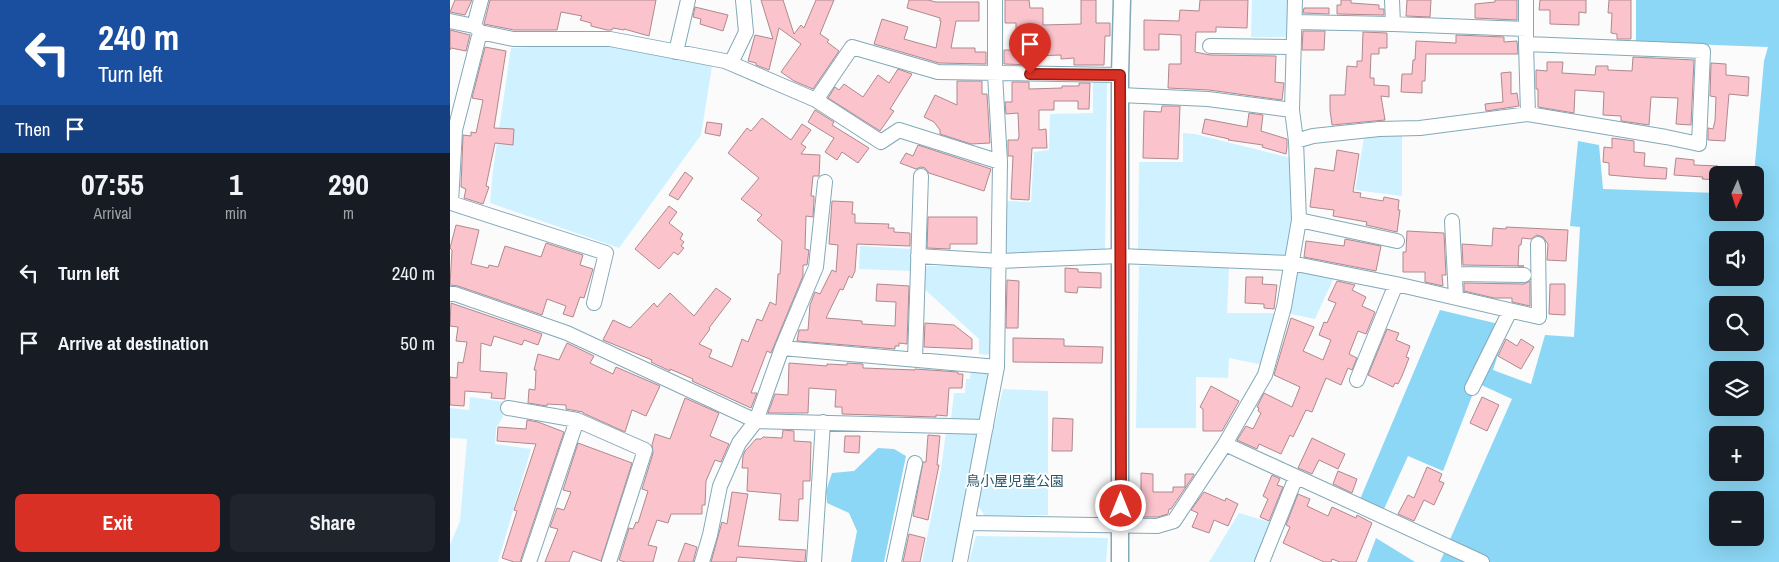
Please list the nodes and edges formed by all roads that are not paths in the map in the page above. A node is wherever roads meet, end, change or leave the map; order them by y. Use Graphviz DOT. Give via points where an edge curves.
graph roads {
  1 [pos="481,0"];
  2 [pos="688,0"];
  3 [pos="743,0"];
  4 [pos="995,0"];
  5 [pos="1122,0"];
  6 [pos="1295,0"];
  7 [pos="1392,0"];
  8 [pos="1526,0"];
  9 [pos="450,21"];
  10 [pos="1295,22"];
  11 [pos="1393,24"];
  12 [pos="477,29"];
  13 [pos="1526,36"];
  14 [pos="1210,46"];
  15 [pos="1294,47"];
  16 [pos="676,52"];
  17 [pos="731,63"];
  18 [pos="995,74"];
  19 [pos="1120,75"];
  20 [pos="1120,95"];
  21 [pos="816,100"];
  22 [pos="1292,110"];
  23 [pos="1528,114"];
  24 [pos="1296,141"];
  25 [pos="1000,162"];
  26 [pos="921,176"];
  27 [pos="825,182"];
  28 [pos="1299,220"];
  29 [pos="1452,221"];
  30 [pos="1396,241"];
  31 [pos="1538,244"];
  32 [pos="918,256"];
  33 [pos="1119,256"];
  34 [pos="1000,261"];
  35 [pos="1291,263"];
  36 [pos="1456,274"];
  37 [pos="1524,275"];
  38 [pos="1396,284"];
  39 [pos="450,294"];
  40 [pos="1456,298"];
  41 [pos="594,303"];
  42 [pos="1510,311"];
  43 [pos="782,348"];
  44 [pos="915,359"];
  45 [pos="997,367"];
  46 [pos="1357,380"];
  47 [pos="1472,388"];
  48 [pos="508,408"];
  49 [pos="577,420"];
  50 [pos="756,420"];
  51 [pos="823,422"];
  52 [pos="986,427"];
  53 [pos="1225,444"];
  54 [pos="915,463"];
  55 [pos="1296,477"];
  56 [pos="968,523"];
  57 [pos="1121,525"];
  58 [pos="529,562"];
  59 [pos="608,562"];
  60 [pos="702,562"];
  61 [pos="814,562"];
  62 [pos="894,562"];
  63 [pos="960,562"];
  64 [pos="1120,562"];
  65 [pos="1262,562"];
  66 [pos="1482,562"];
  1 -- 12 [label="street"];
  2 -- 16 [label="street"];
  3 -- 17 [label="street" via="746,32"];
  4 -- 18 [label="street"];
  5 -- 19 [label="street"];
  6 -- 10 [label="street"];
  7 -- 11 [label="street"];
  8 -- 13 [label="street"];
  9 -- 12 [label="street"];
  10 -- 11 [label="street"];
  10 -- 15 [label="street"];
  11 -- 13 [label="street"];
  12 -- 16 [label="street" via="513,39 610,39"];
  12 -- 41 [label="street" via="455,130 451,203 606,253"];
  13 -- 23 [label="street"];
  13 -- 23 [label="street" via="1703,51 1699,144"];
  14 -- 15 [label="street"];
  15 -- 22 [label="street"];
  16 -- 17 [label="street"];
  17 -- 21 [label="street"];
  18 -- 19 [label="street"];
  18 -- 21 [label="street" via="938,72 852,47"];
  18 -- 25 [label="street"];
  19 -- 20 [label="street"];
  20 -- 22 [label="street" via="1208,99"];
  20 -- 33 [label="street"];
  21 -- 25 [label="street" via="881,142 899,130"];
  22 -- 24 [label="street"];
  23 -- 24 [label="street" via="1420,128 1313,136"];
  24 -- 28 [label="street"];
  25 -- 34 [label="street"];
  26 -- 32 [label="street"];
  27 -- 43 [label="street" via="816,267"];
  28 -- 30 [label="street"];
  28 -- 35 [label="street"];
  29 -- 36 [label="street"];
  31 -- 42 [label="street" via="1539,317"];
  32 -- 34 [label="street"];
  32 -- 44 [label="street"];
  33 -- 34 [label="street"];
  33 -- 35 [label="street"];
  33 -- 57 [label="street"];
  34 -- 45 [label="street"];
  35 -- 38 [label="street"];
  35 -- 53 [label="street" via="1284,307 1265,375"];
  36 -- 37 [label="street"];
  36 -- 40 [label="street"];
  38 -- 40 [label="street"];
  38 -- 46 [label="street"];
  39 -- 50 [label="street" via="567,333"];
  40 -- 42 [label="street"];
  42 -- 47 [label="street"];
  43 -- 44 [label="street"];
  43 -- 50 [label="street"];
  44 -- 45 [label="street"];
  45 -- 52 [label="street"];
  48 -- 49 [label="street"];
  49 -- 58 [label="street"];
  49 -- 59 [label="street" via="645,450"];
  50 -- 51 [label="street"];
  50 -- 60 [label="street" via="739,443 720,486"];
  51 -- 52 [label="street"];
  51 -- 61 [label="street"];
  52 -- 56 [label="street"];
  53 -- 55 [label="street"];
  53 -- 57 [label="street" via="1174,521 1157,526"];
  54 -- 62 [label="street"];
  55 -- 65 [label="street"];
  55 -- 66 [label="street"];
  56 -- 57 [label="street"];
  56 -- 63 [label="street"];
  57 -- 64 [label="street"];
}
